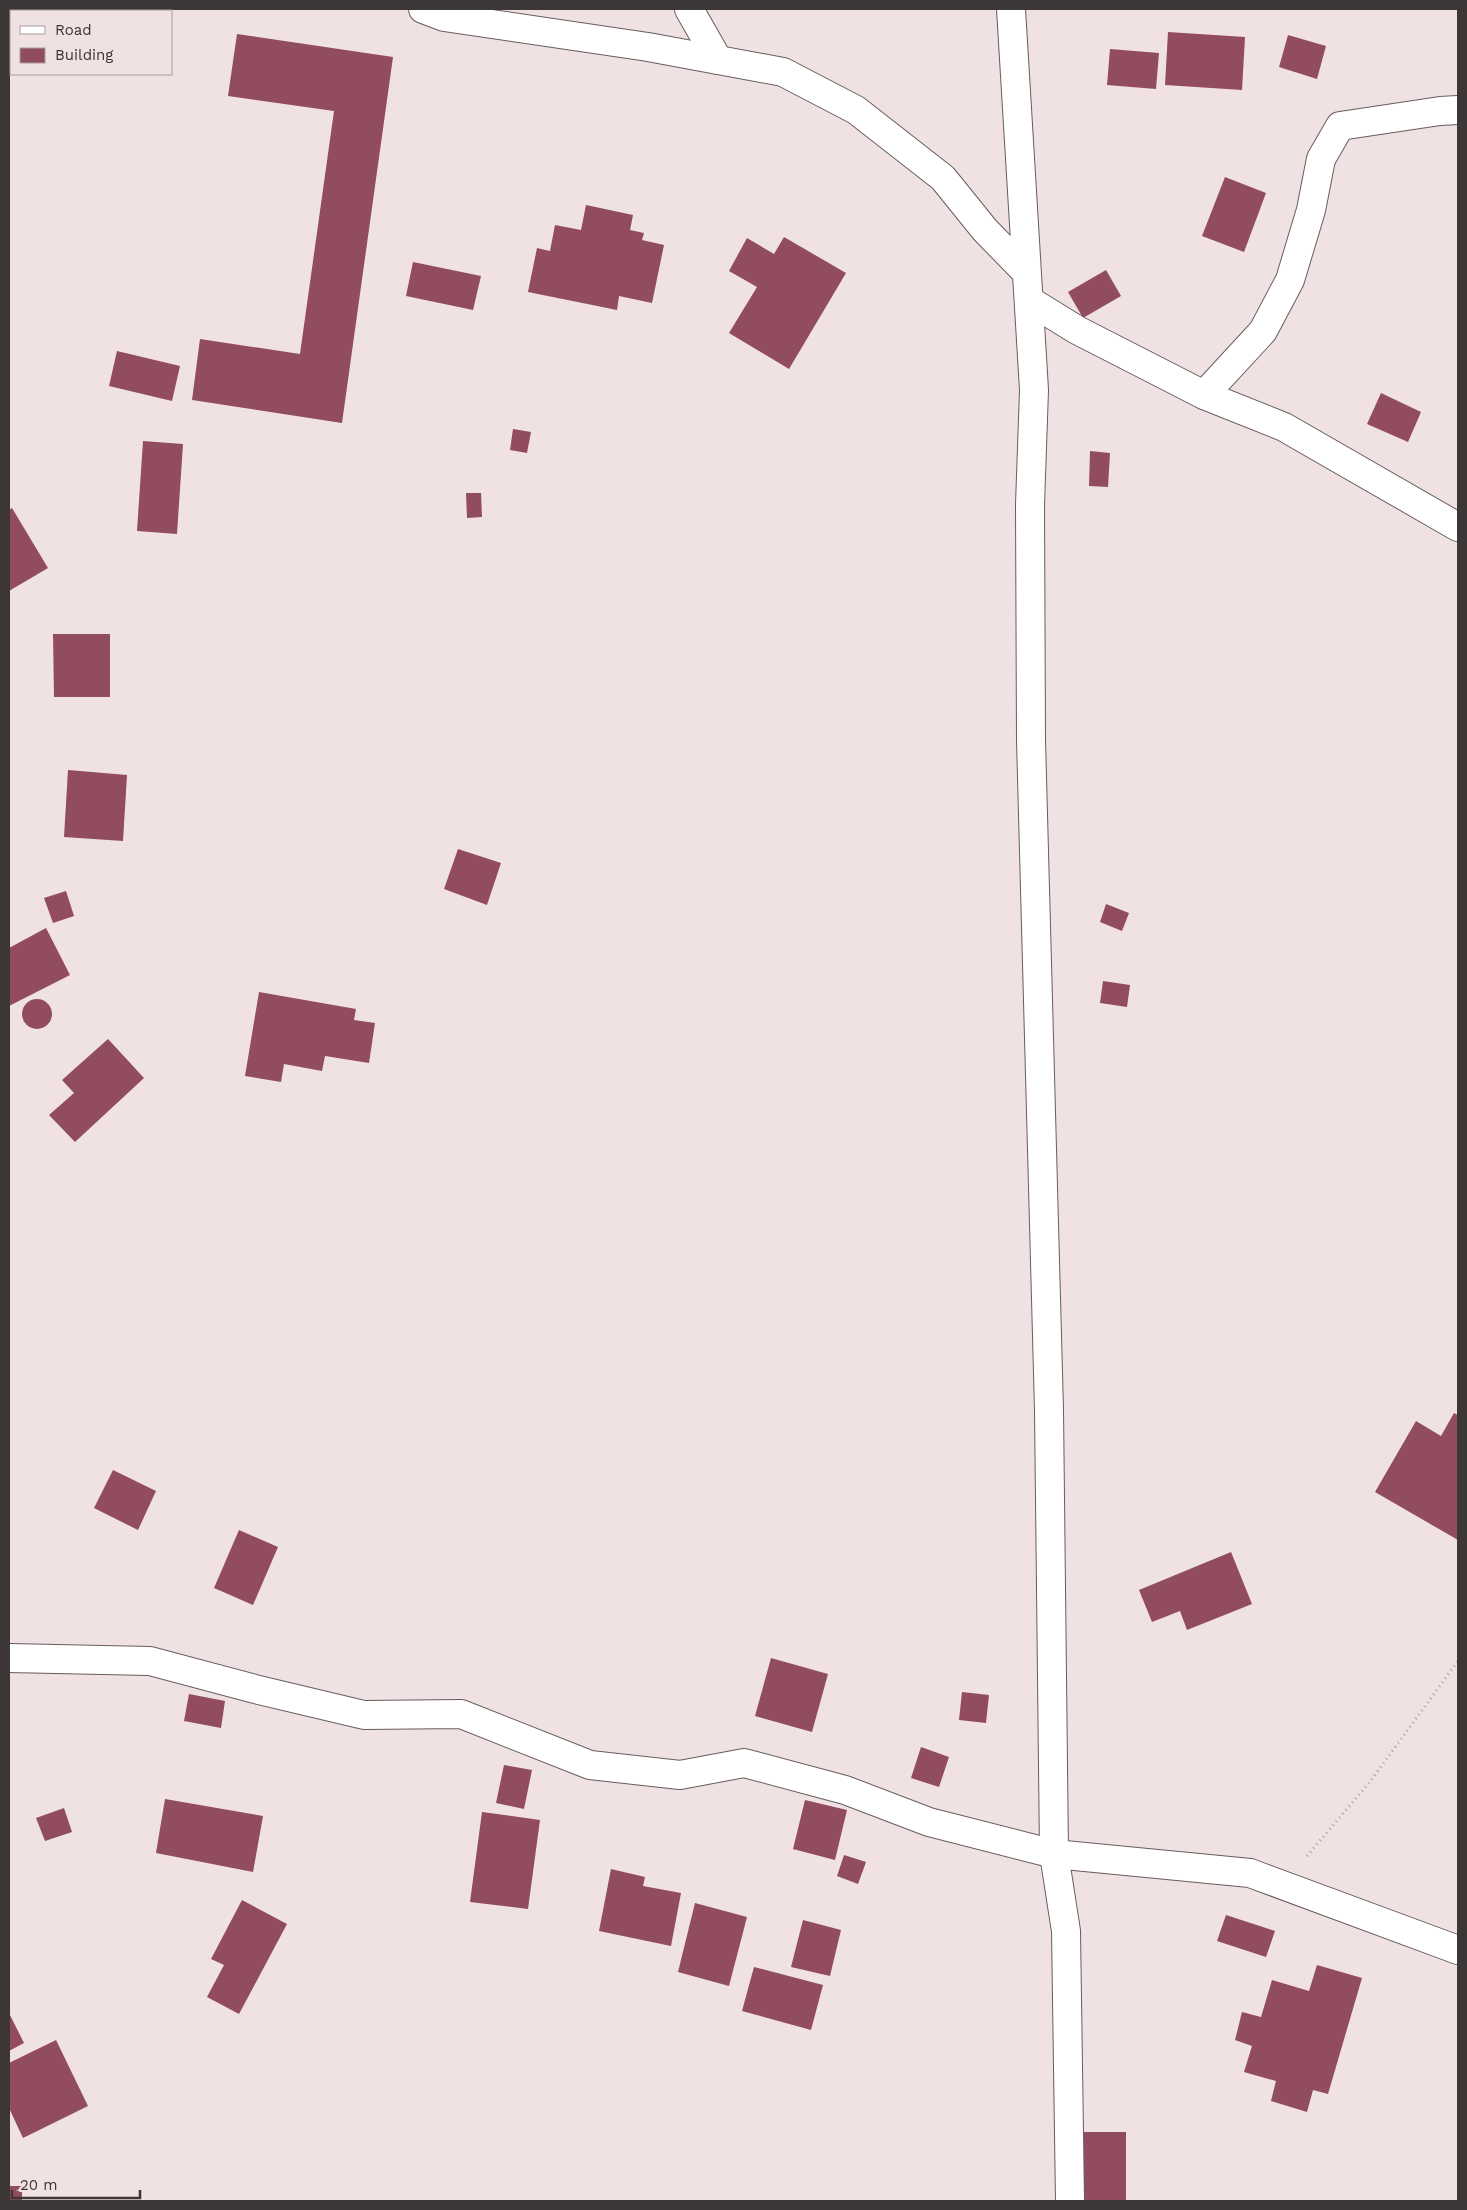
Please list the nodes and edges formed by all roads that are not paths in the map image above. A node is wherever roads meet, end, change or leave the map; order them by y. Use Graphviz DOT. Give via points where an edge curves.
graph roads {
  1 [pos="424,9"];
  2 [pos="688,9"];
  3 [pos="1011,9"];
  4 [pos="718,60"];
  5 [pos="1458,110"];
  6 [pos="1026,272"];
  7 [pos="1030,301"];
  8 [pos="1204,395"];
  9 [pos="1458,527"];
  10 [pos="9,1658"];
  11 [pos="1054,1854"];
  12 [pos="1458,1950"];
  13 [pos="1070,2201"];
  1 -- 4 [label="street" via="444,17"];
  2 -- 4 [label="street"];
  3 -- 6 [label="street"];
  4 -- 6 [label="street" via="783,72 856,110 943,178"];
  5 -- 8 [label="street" via="1340,126 1322,159 1312,210 1290,280 1263,331"];
  6 -- 7 [label="street"];
  7 -- 8 [label="street" via="1078,330"];
  7 -- 11 [label="street" via="1034,390 1030,504 1031,740 1049,1410"];
  8 -- 9 [label="street" via="1284,427"];
  10 -- 11 [label="street" via="150,1661 364,1715 460,1714 590,1765 680,1775 744,1763 845,1790 929,1822"];
  11 -- 12 [label="street" via="1250,1873"];
  11 -- 13 [label="street" via="1066,1931"];
}
